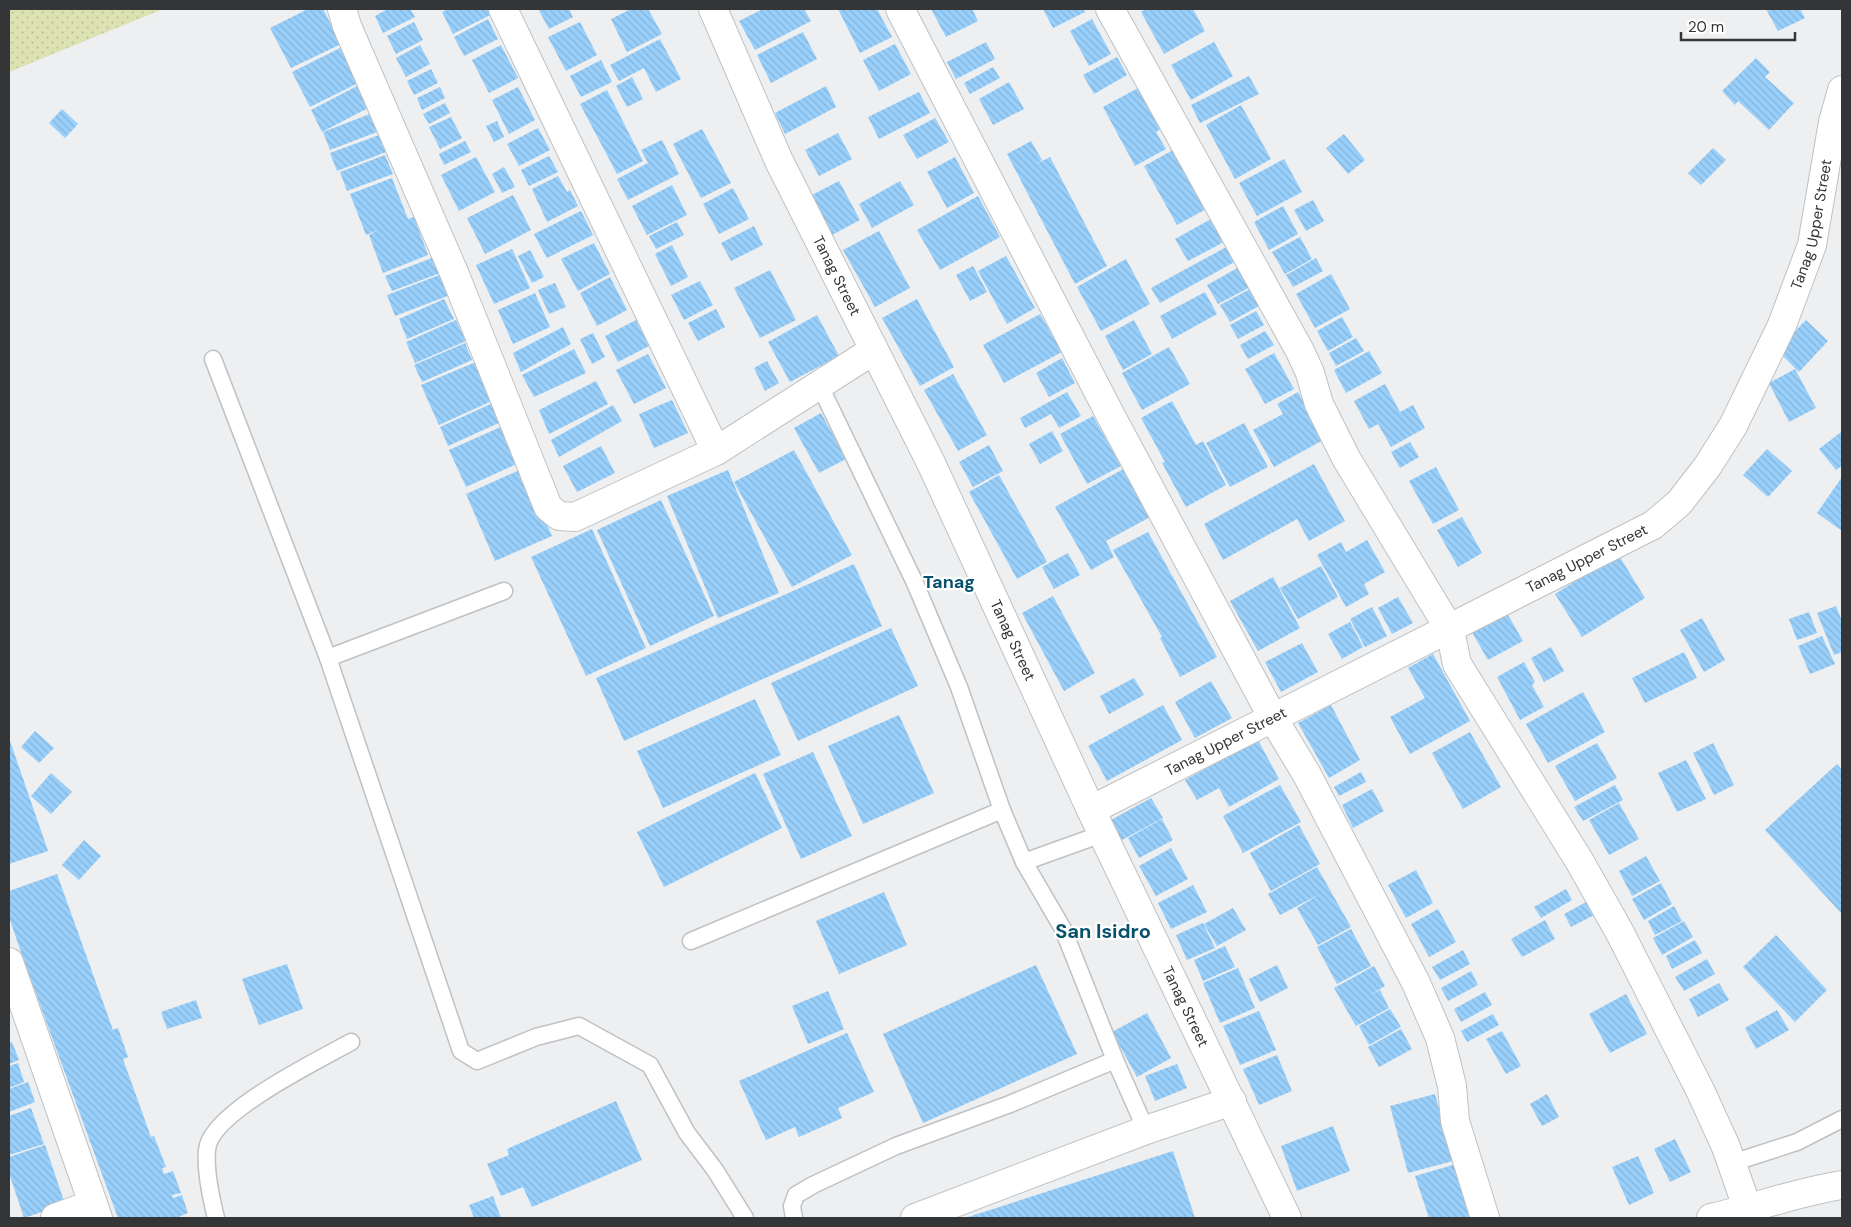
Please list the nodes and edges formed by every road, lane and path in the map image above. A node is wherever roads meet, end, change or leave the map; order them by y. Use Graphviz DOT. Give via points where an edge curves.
graph roads {
  1 [pos="342,9"];
  2 [pos="503,9"];
  3 [pos="712,9"];
  4 [pos="900,9"];
  5 [pos="1110,9"];
  6 [pos="1842,90"];
  7 [pos="874,350"];
  8 [pos="213,359"];
  9 [pos="820,384"];
  10 [pos="716,451"];
  11 [pos="504,590"];
  12 [pos="1450,630"];
  13 [pos="328,658"];
  14 [pos="1274,720"];
  15 [pos="1002,810"];
  16 [pos="1096,822"];
  17 [pos="1024,862"];
  18 [pos="691,941"];
  19 [pos="9,962"];
  20 [pos="351,1042"];
  21 [pos="1115,1060"];
  22 [pos="1232,1101"];
  23 [pos="1842,1118"];
  24 [pos="1146,1130"];
  25 [pos="1732,1164"];
  26 [pos="1842,1186"];
  27 [pos="1748,1210"];
  28 [pos="96,1211"];
  29 [pos="55,1218"];
  30 [pos="216,1218"];
  31 [pos="745,1218"];
  32 [pos="794,1218"];
  33 [pos="915,1218"];
  34 [pos="1287,1218"];
  35 [pos="1485,1218"];
  36 [pos="1711,1218"];
  1 -- 10 [label="street" via="455,275 548,507 559,516 574,517"];
  2 -- 10 [label="street"];
  3 -- 7 [label="street, Tanag Street" via="779,161"];
  4 -- 14 [label="street" via="1112,418"];
  5 -- 12 [label="street" via="1300,352 1319,404 1346,458"];
  6 -- 12 [label="street, Tanag Upper Street" via="1833,122 1812,245 1782,325 1733,426 1707,467 1679,504 1653,526"];
  7 -- 9 [label="street"];
  7 -- 16 [label="street, Tanag Street" via="939,481"];
  8 -- 13 [label="lane"];
  9 -- 10 [label="street"];
  9 -- 15 [label="lane" via="915,583 959,686"];
  11 -- 13 [label="lane"];
  12 -- 14 [label="street, Tanag Upper Street"];
  12 -- 25 [label="street" via="1456,664 1580,862 1619,931 1700,1090"];
  13 -- 31 [label="lane" via="461,1051 477,1061 536,1036 579,1026 650,1065 687,1133"];
  14 -- 16 [label="street, Tanag Upper Street"];
  14 -- 35 [label="street" via="1381,914 1440,1038 1452,1086 1455,1121"];
  15 -- 17 [label="lane"];
  15 -- 18 [label="lane"];
  16 -- 17 [label="lane"];
  16 -- 22 [label="street, Tanag Street"];
  17 -- 21 [label="lane" via="1063,930"];
  19 -- 28 [label="street"];
  20 -- 30 [label="lane" via="242,1105 214,1129 206,1149"];
  21 -- 24 [label="lane"];
  21 -- 32 [label="lane" via="1010,1104 896,1146 813,1185 796,1195 792,1206"];
  22 -- 24 [label="street"];
  22 -- 34 [label="street, Tanag Street"];
  23 -- 25 [label="lane" via="1797,1142"];
  24 -- 33 [label="street"];
  25 -- 27 [label="street"];
  26 -- 27 [label="street" via="1808,1191"];
  27 -- 36 [label="street"];
  28 -- 29 [label="street"];
}
